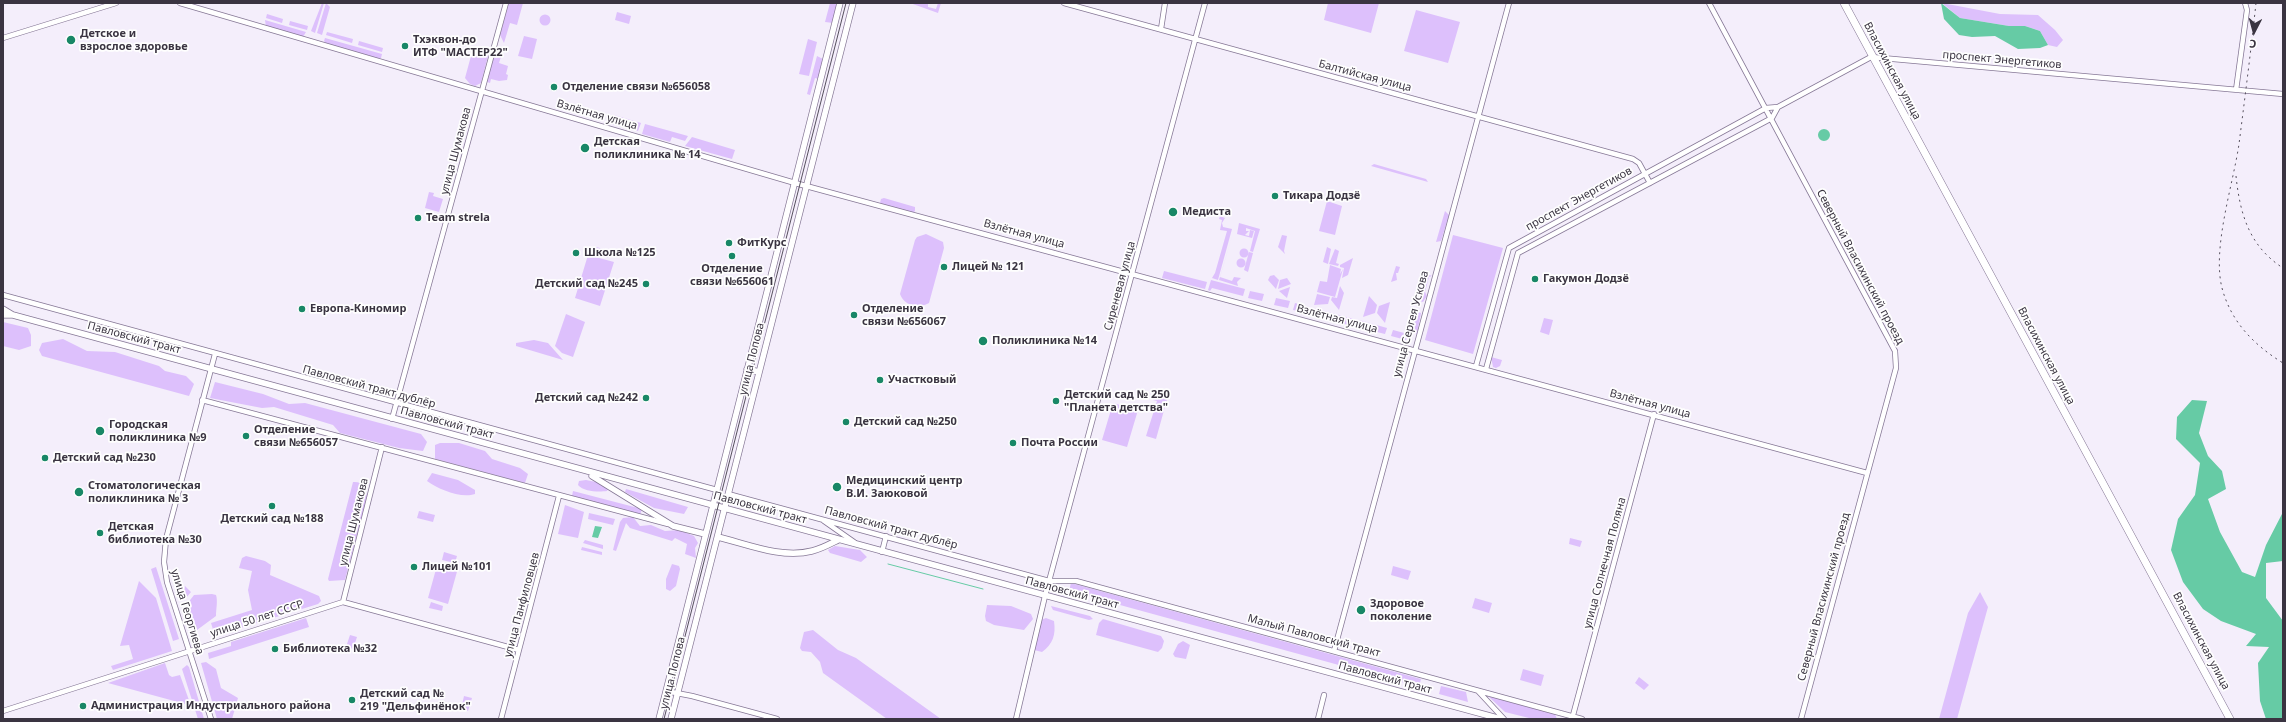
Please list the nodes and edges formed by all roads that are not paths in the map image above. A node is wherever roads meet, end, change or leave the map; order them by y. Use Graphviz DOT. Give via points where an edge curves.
graph roads {
  1 [pos="116,3"];
  2 [pos="180,3"];
  3 [pos="506,3"];
  4 [pos="840,3"];
  5 [pos="853,3"];
  6 [pos="1064,3"];
  7 [pos="1166,3"];
  8 [pos="1205,3"];
  9 [pos="1508,3"];
  10 [pos="1709,3"];
  11 [pos="1844,3"];
  12 [pos="2245,3"];
  13 [pos="1161,30"];
  14 [pos="3,38"];
  15 [pos="1196,39"];
  16 [pos="1871,57"];
  17 [pos="482,90"];
  18 [pos="2236,90"];
  19 [pos="2283,94"];
  20 [pos="1778,107"];
  21 [pos="1766,108"];
  22 [pos="1478,116"];
  23 [pos="1772,118"];
  24 [pos="1645,173"];
  25 [pos="795,183"];
  26 [pos="1650,183"];
  27 [pos="807,186"];
  28 [pos="1133,273"];
  29 [pos="3,295"];
  30 [pos="3,309"];
  31 [pos="1490,313"];
  32 [pos="3,315"];
  33 [pos="13,315"];
  34 [pos="1501,316"];
  35 [pos="1414,349"];
  36 [pos="215,354"];
  37 [pos="1476,366"];
  38 [pos="210,369"];
  39 [pos="748,369"];
  40 [pos="1486,369"];
  41 [pos="759,372"];
  42 [pos="202,400"];
  43 [pos="396,403"];
  44 [pos="1654,414"];
  45 [pos="392,419"];
  46 [pos="382,447"];
  47 [pos="577,469"];
  48 [pos="1867,473"];
  49 [pos="717,490"];
  50 [pos="728,494"];
  51 [pos="559,496"];
  52 [pos="713,506"];
  53 [pos="725,509"];
  54 [pos="821,519"];
  55 [pos="673,526"];
  56 [pos="706,534"];
  57 [pos="886,536"];
  58 [pos="718,537"];
  59 [pos="838,540"];
  60 [pos="858,545"];
  61 [pos="882,552"];
  62 [pos="1049,581"];
  63 [pos="1045,596"];
  64 [pos="343,602"];
  65 [pos="681,632"];
  66 [pos="692,635"];
  67 [pos="190,650"];
  68 [pos="519,650"];
  69 [pos="1334,651"];
  70 [pos="666,691"];
  71 [pos="1478,691"];
  72 [pos="678,692"];
  73 [pos="1324,695"];
  74 [pos="3,711"];
  75 [pos="1572,718"];
  76 [pos="211,719"];
  77 [pos="501,719"];
  78 [pos="659,719"];
  79 [pos="671,719"];
  80 [pos="777,719"];
  81 [pos="1016,719"];
  82 [pos="1318,719"];
  83 [pos="1502,719"];
  84 [pos="1582,719"];
  85 [pos="1801,719"];
  86 [pos="2230,719"];
  1 -- 14 [label="street"];
  2 -- 17 [label="street, Взлётная улица"];
  3 -- 17 [label="street, улица Шумакова"];
  4 -- 25 [label="main road, улица Попова"];
  5 -- 27 [label="main road, улица Попова"];
  6 -- 13 [label="street, Балтийская улица"];
  7 -- 13 [label="street"];
  8 -- 15 [label="street, Сиреневая улица"];
  9 -- 22 [label="street, улица Сергея Ускова"];
  10 -- 21 [label="street, Северный Власихинский проезд"];
  11 -- 16 [label="highway, Власихинская улица"];
  12 -- 18 [label="street"];
  13 -- 15 [label="street, Балтийская улица"];
  15 -- 22 [label="street, Балтийская улица"];
  15 -- 28 [label="street, Сиреневая улица"];
  16 -- 18 [label="street, проспект Энергетиков"];
  16 -- 20 [label="street"];
  16 -- 86 [label="highway, Власихинская улица"];
  17 -- 25 [label="street, Взлётная улица"];
  17 -- 43 [label="street, улица Шумакова"];
  18 -- 19 [label="street, проспект Энергетиков"];
  20 -- 21 [label="street"];
  20 -- 23 [label="street"];
  21 -- 23 [label="street, Северный Власихинский проезд"];
  21 -- 24 [label="street, проспект Энергетиков"];
  22 -- 24 [label="street, Балтийская улица" via="1634,159"];
  22 -- 35 [label="street, улица Сергея Ускова"];
  23 -- 26 [label="street, проспект Энергетиков"];
  23 -- 48 [label="street, Северный Власихинский проезд" via="1895,351 1896,368"];
  24 -- 26 [label="street, Балтийская улица"];
  24 -- 31 [label="street, проспект Энергетиков" via="1509,248"];
  25 -- 27 [label="street, Взлётная улица"];
  25 -- 39 [label="main road, улица Попова"];
  26 -- 34 [label="street, проспект Энергетиков" via="1518,253"];
  27 -- 28 [label="street, Взлётная улица"];
  27 -- 41 [label="main road, улица Попова"];
  28 -- 35 [label="street, Взлётная улица"];
  28 -- 62 [label="street, Сиреневая улица"];
  29 -- 36 [label="street, Павловский тракт дублёр"];
  30 -- 33 [label="main road, Павловский тракт"];
  31 -- 34 [label="street"];
  31 -- 37 [label="street, проспект Энергетиков"];
  32 -- 33 [label="main road, Павловский тракт"];
  33 -- 38 [label="main road, Павловский тракт"];
  34 -- 40 [label="street, проспект Энергетиков"];
  35 -- 37 [label="street, Взлётная улица"];
  35 -- 69 [label="street, улица Сергея Ускова"];
  36 -- 38 [label="street, улица Георгиева"];
  36 -- 43 [label="street, Павловский тракт дублёр"];
  37 -- 40 [label="street, Взлётная улица"];
  38 -- 42 [label="street, улица Георгиева"];
  38 -- 45 [label="main road, Павловский тракт"];
  39 -- 41 [label="main road"];
  39 -- 49 [label="main road, улица Попова"];
  40 -- 44 [label="street, Взлётная улица"];
  41 -- 50 [label="main road, улица Попова"];
  42 -- 46 [label="street"];
  42 -- 67 [label="street, улица Георгиева" via="164,551 167,582"];
  43 -- 45 [label="street, улица Шумакова"];
  43 -- 49 [label="street, Павловский тракт дублёр"];
  44 -- 48 [label="street, Взлётная улица"];
  44 -- 75 [label="street, улица Солнечная Поляна"];
  45 -- 47 [label="main road, Павловский тракт"];
  46 -- 51 [label="street"];
  46 -- 64 [label="street, улица Шумакова"];
  47 -- 52 [label="main road, Павловский тракт"];
  47 -- 55 [label="main road" via="611,486"];
  48 -- 85 [label="street, Северный Власихинский проезд"];
  49 -- 52 [label="main road, улица Попова"];
  50 -- 53 [label="main road, улица Попова"];
  50 -- 54 [label="street, Павловский тракт дублёр"];
  51 -- 55 [label="street"];
  51 -- 68 [label="street, улица Панфиловцев"];
  52 -- 53 [label="main road, Павловский тракт"];
  52 -- 56 [label="main road, улица Попова"];
  53 -- 58 [label="main road, улица Попова"];
  53 -- 59 [label="main road, Павловский тракт"];
  54 -- 57 [label="street, Павловский тракт дублёр"];
  54 -- 60 [label="street"];
  55 -- 56 [label="main road"];
  56 -- 65 [label="main road, улица Попова"];
  57 -- 61 [label="street"];
  57 -- 62 [label="street, Павловский тракт дублёр"];
  58 -- 59 [label="main road" via="763,549 803,553"];
  58 -- 66 [label="main road, улица Попова"];
  59 -- 60 [label="main road, Павловский тракт"];
  60 -- 61 [label="main road, Павловский тракт"];
  61 -- 63 [label="main road, Павловский тракт"];
  62 -- 63 [label="street, Сиреневая улица"];
  62 -- 69 [label="street, Малый Павловский тракт" via="1076,581"];
  63 -- 81 [label="street, Сиреневая улица"];
  63 -- 83 [label="main road, Павловский тракт"];
  64 -- 67 [label="street, улица 50 лет СССР"];
  64 -- 68 [label="street"];
  65 -- 66 [label="main road"];
  65 -- 70 [label="main road, улица Попова"];
  66 -- 72 [label="main road, улица Попова"];
  67 -- 74 [label="street, улица 50 лет СССР"];
  67 -- 76 [label="street, улица Георгиева"];
  68 -- 77 [label="street, улица Панфиловцев"];
  69 -- 71 [label="street, Малый Павловский тракт"];
  70 -- 72 [label="street"];
  70 -- 78 [label="main road, улица Попова"];
  71 -- 75 [label="street, Малый Павловский тракт"];
  71 -- 83 [label="street"];
  72 -- 79 [label="main road, улица Попова"];
  72 -- 80 [label="street"];
  73 -- 82 [label="street"];
  75 -- 84 [label="street"];
}
